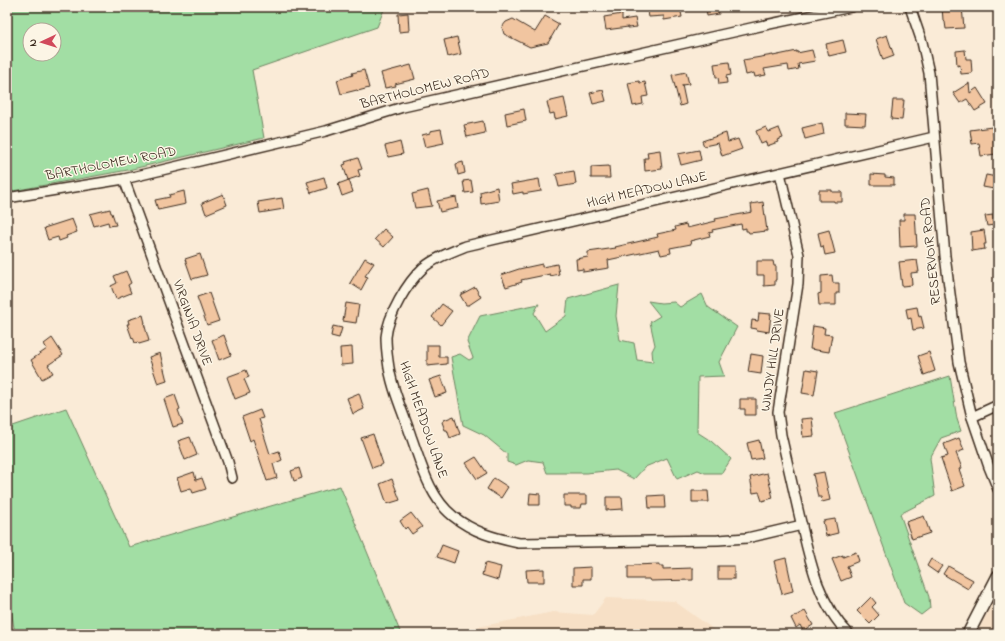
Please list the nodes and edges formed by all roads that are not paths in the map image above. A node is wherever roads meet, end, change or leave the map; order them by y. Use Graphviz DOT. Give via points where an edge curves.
graph roads {
  1 [pos="851,7"];
  2 [pos="910,7"];
  3 [pos="934,137"];
  4 [pos="780,173"];
  5 [pos="124,179"];
  6 [pos="7,198"];
  7 [pos="998,405"];
  8 [pos="972,417"];
  9 [pos="232,478"];
  10 [pos="998,488"];
  11 [pos="802,525"];
  12 [pos="998,576"];
  13 [pos="849,634"];
  14 [pos="968,634"];
  1 -- 5 [label="street, BARTHOLOMEW ROAD" via="418,104 326,131"];
  2 -- 3 [label="street, RESERVOIR ROAD" via="929,73"];
  3 -- 4 [label="street, HIGH MEADOW LANE"];
  3 -- 8 [label="street, RESERVOIR ROAD" via="951,306 959,362"];
  4 -- 11 [label="street, WINDY HILL DRIVE" via="800,256 778,412"];
  4 -- 11 [label="street, HIGH MEADOW LANE" via="466,246 444,255 423,268 406,288 394,310 386,336 393,384 425,475 436,497 452,516 474,530 494,538 519,543 718,540 747,538"];
  5 -- 6 [label="street, BARTHOLOMEW ROAD"];
  5 -- 9 [label="street, VIRGINIA DRIVE"];
  7 -- 8 [label="street"];
  8 -- 10 [label="street, RESERVOIR ROAD"];
  11 -- 13 [label="street, WINDY HILL DRIVE" via="815,578 825,603 840,626"];
  12 -- 14 [label="main road"];
}
